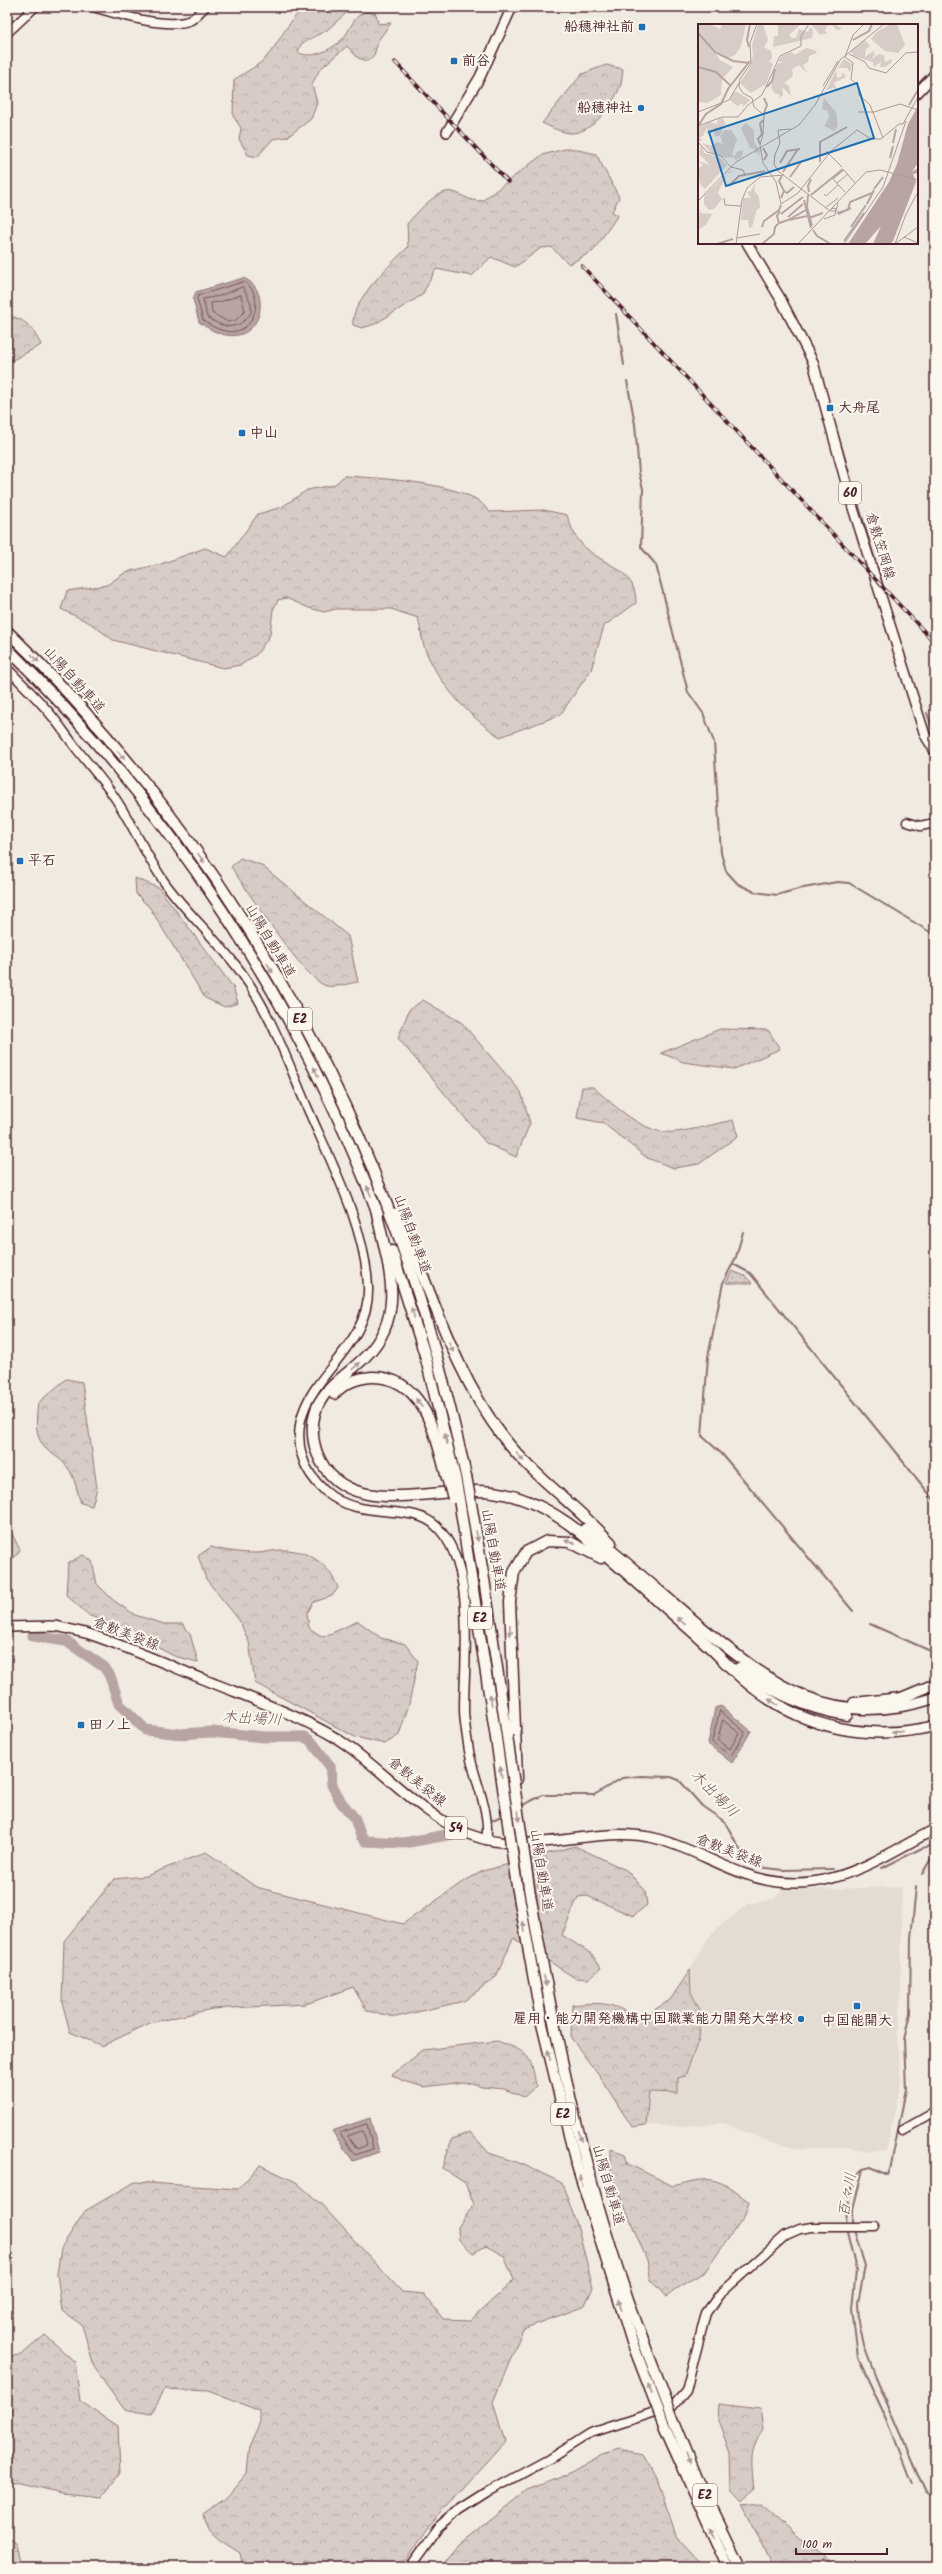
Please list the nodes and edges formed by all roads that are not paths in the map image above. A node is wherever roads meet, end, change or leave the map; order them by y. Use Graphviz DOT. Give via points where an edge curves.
graph roads {
  1 [pos="35,7"];
  2 [pos="92,7"];
  3 [pos="205,7"];
  4 [pos="512,7"];
  5 [pos="7,33"];
  6 [pos="935,74"];
  7 [pos="918,92"];
  8 [pos="447,132"];
  9 [pos="748,244"];
  10 [pos="7,631"];
  11 [pos="7,648"];
  12 [pos="7,668"];
  13 [pos="935,750"];
  14 [pos="907,822"];
  15 [pos="935,823"];
  16 [pos="350,1120"];
  17 [pos="376,1208"];
  18 [pos="451,1477"];
  19 [pos="631,1572"];
  20 [pos="7,1627"];
  21 [pos="710,1647"];
  22 [pos="935,1684"];
  23 [pos="806,1698"];
  24 [pos="935,1699"];
  25 [pos="935,1726"];
  26 [pos="506,1737"];
  27 [pos="935,1829"];
  28 [pos="486,1840"];
  29 [pos="935,2112"];
  30 [pos="903,2130"];
  31 [pos="875,2227"];
  32 [pos="410,2567"];
  33 [pos="728,2567"];
  34 [pos="740,2567"];
  1 -- 5 [label="street"];
  2 -- 3 [label="street" via="135,18 178,23 192,19"];
  4 -- 8 [label="main road" via="480,77"];
  6 -- 7 [label="main road"];
  9 -- 13 [label="main road, 倉敷笠岡線 / 60" via="780,298 813,362 884,606 925,735"];
  10 -- 16 [label="highway, 山陽自動車道 / E2, one-way" via="45,669 173,819 216,881 296,1013"];
  17 -- 11 [label="highway, 山陽自動車道 / E2, one-way" via="313,1066 233,927 168,833 120,773 72,716"];
  12 -- 28 [label="street" via="45,708 100,776 164,881 189,914 235,964 252,989 270,1021 342,1183 366,1267 369,1301 364,1323 355,1338 345,1353 324,1374 310,1395 300,1423 302,1455 318,1484 337,1502 367,1510 422,1517 434,1524 450,1542 457,1562 466,1616 464,1710 473,1772 488,1823"];
  14 -- 15 [label="street" via="920,826"];
  16 -- 19 [label="highway, one-way" via="400,1220 458,1362 484,1409 530,1468 601,1532"];
  16 -- 26 [label="highway, 山陽自動車道 / E2, one-way, bridge" via="384,1197 436,1352 466,1476 484,1579"];
  18 -- 17 [label="highway, 山陽自動車道 / E2, one-way" via="425,1355 398,1266"];
  19 -- 17 [label="highway, one-way" via="565,1521 524,1499 483,1491 407,1496 371,1495 344,1485 323,1465 316,1451 313,1435 318,1405 332,1386 372,1350 382,1335 390,1311 391,1271"];
  18 -- 19 [label="highway, one-way" via="425,1411 404,1387 378,1377 360,1379 343,1386 325,1406 320,1424 322,1451 332,1466 346,1478 363,1486 382,1490 472,1484 515,1490 559,1509"];
  26 -- 18 [label="highway, 山陽自動車道 / E2, one-way, bridge"];
  21 -- 19 [label="highway, one-way"];
  19 -- 23 [label="highway" via="749,1665 772,1681"];
  19 -- 26 [label="highway, one-way" via="562,1540 540,1543 521,1558 514,1572 510,1596"];
  20 -- 28 [label="main road, 倉敷美袋線 / 54" via="56,1626 89,1634 316,1726 346,1744 443,1821"];
  21 -- 24 [label="highway" via="774,1691 799,1704 825,1712 856,1716 887,1715 914,1709"];
  25 -- 21 [label="highway, one-way" via="873,1733 842,1730 815,1722 761,1694"];
  22 -- 23 [label="highway" via="901,1698 875,1702 836,1702"];
  23 -- 24 [label="highway" via="838,1707 862,1710 894,1708"];
  33 -- 26 [label="highway, 山陽自動車道 / E2, one-way, bridge" via="664,2425 632,2342 569,2137 542,2024 516,1880"];
  26 -- 34 [label="highway, 山陽自動車道 / E2, one-way, bridge" via="553,2022 572,2106 604,2222 642,2338 674,2422 699,2482"];
  27 -- 28 [label="main road, 倉敷美袋線 / 54" via="850,1874 828,1880 789,1882 744,1874 669,1842 652,1838 620,1835 514,1844"];
  29 -- 30 [label="street"];
  31 -- 32 [label="street" via="812,2226 786,2235 719,2295 706,2313 686,2391 680,2400 673,2406 590,2433 488,2492 437,2528"];
}
